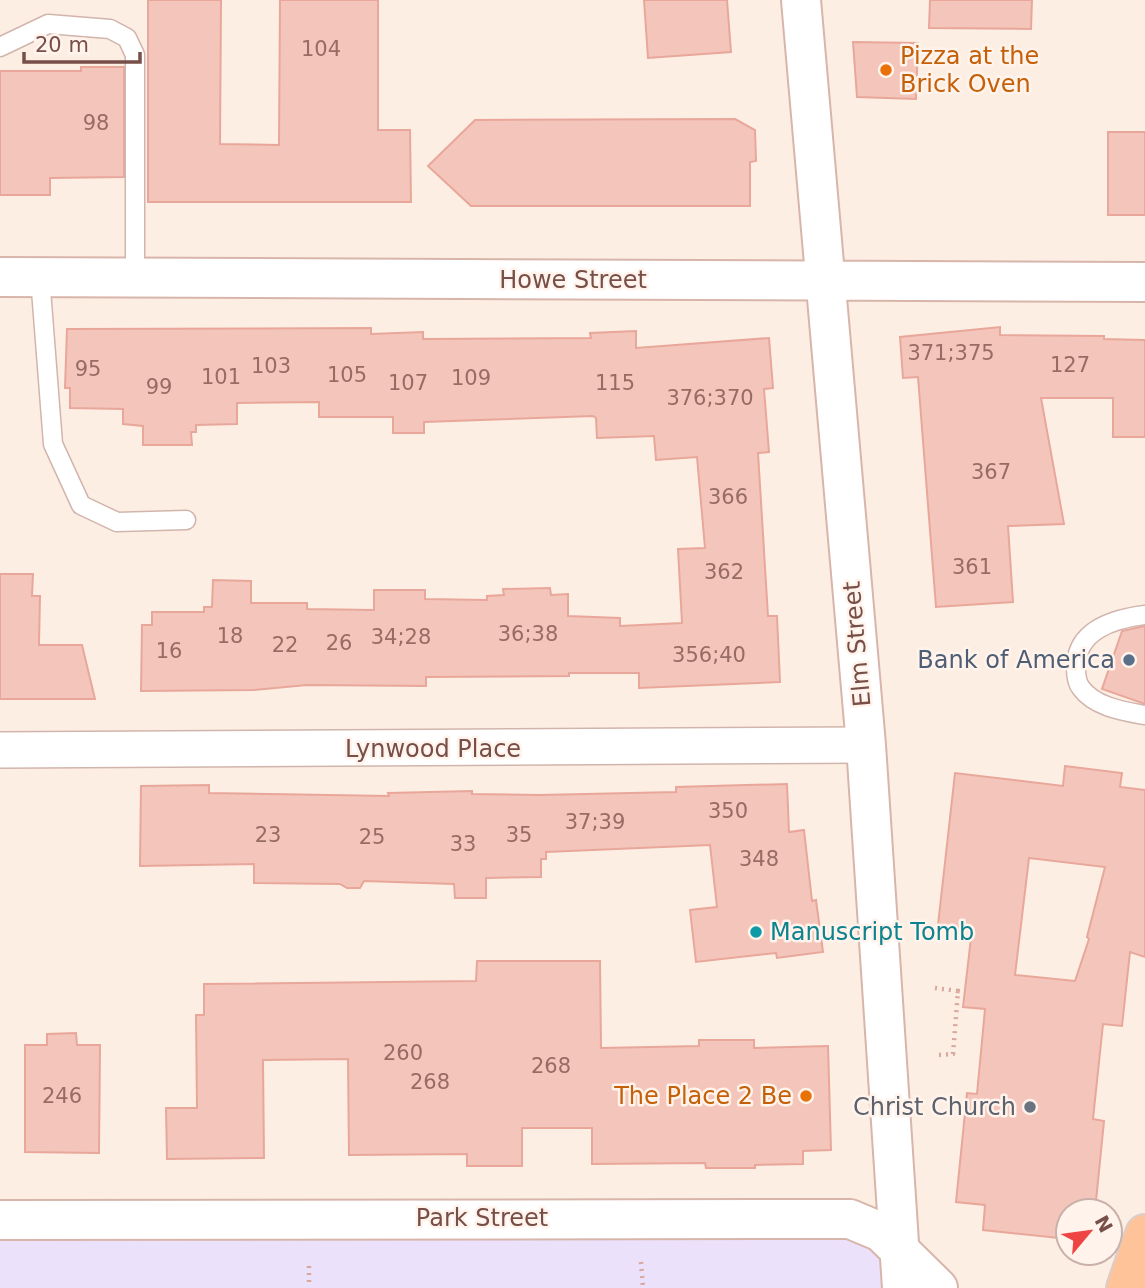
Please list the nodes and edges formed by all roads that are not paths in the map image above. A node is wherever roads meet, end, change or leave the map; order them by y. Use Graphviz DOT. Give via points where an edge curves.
graph roads {
  1 [pos="801,0"];
  2 [pos="0,47"];
  3 [pos="0,277"];
  4 [pos="40,277"];
  5 [pos="135,278"];
  6 [pos="828,281"];
  7 [pos="1145,282"];
  8 [pos="186,520"];
  9 [pos="1145,615"];
  10 [pos="1144,715"];
  11 [pos="866,745"];
  12 [pos="0,750"];
  13 [pos="0,1220"];
  14 [pos="1145,1234"];
  15 [pos="901,1249"];
  16 [pos="902,1288"];
  17 [pos="938,1288"];
  18 [pos="1126,1288"];
  1 -- 6 [label="main road, Elm Street"];
  2 -- 5 [label="lane" via="48,24 110,29 127,38 135,55"];
  3 -- 4 [label="main road, Howe Street"];
  4 -- 5 [label="main road, Howe Street"];
  4 -- 8 [label="lane" via="53,444 81,505 117,522"];
  5 -- 6 [label="main road, Howe Street"];
  6 -- 7 [label="main road, Howe Street"];
  6 -- 11 [label="main road, Elm Street"];
  9 -- 10 [label="lane" via="1106,623 1084,639 1076,657 1081,689 1106,707"];
  11 -- 12 [label="street, Lynwood Place"];
  11 -- 15 [label="main road, Elm Street"];
  13 -- 15 [label="main road, Park Street" via="815,1217 850,1219 881,1232"];
  14 -- 18 [label="main road"];
  15 -- 16 [label="main road, Elm Street"];
  15 -- 17 [label="main road, Park Street"];
}
